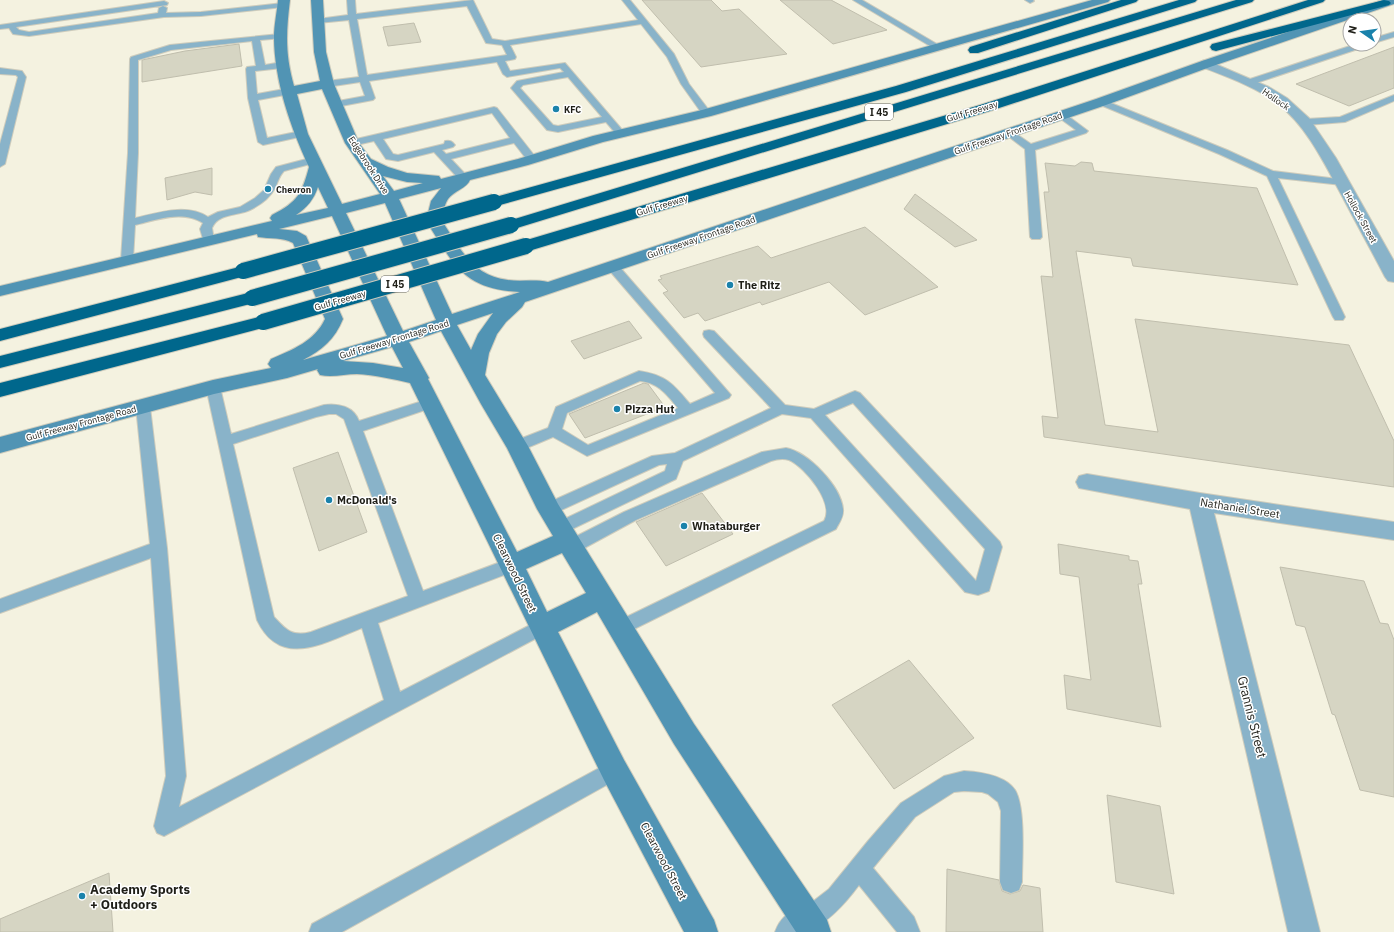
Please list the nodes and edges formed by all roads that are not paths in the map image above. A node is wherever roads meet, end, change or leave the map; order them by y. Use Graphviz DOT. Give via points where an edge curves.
graph roads {
  1 [pos="317,0"];
  2 [pos="351,0"];
  3 [pos="626,0"];
  4 [pos="857,0"];
  5 [pos="1104,0"];
  6 [pos="1132,0"];
  7 [pos="1191,0"];
  8 [pos="1248,0"];
  9 [pos="1319,0"];
  10 [pos="469,1"];
  11 [pos="165,2"];
  12 [pos="454,2"];
  13 [pos="1390,2"];
  14 [pos="284,3"];
  15 [pos="164,15"];
  16 [pos="352,17"];
  17 [pos="318,21"];
  18 [pos="644,21"];
  19 [pos="13,25"];
  20 [pos="0,27"];
  21 [pos="1394,34"];
  22 [pos="280,36"];
  23 [pos="256,38"];
  24 [pos="1382,38"];
  25 [pos="505,43"];
  26 [pos="938,47"];
  27 [pos="1342,51"];
  28 [pos="959,55"];
  29 [pos="1205,55"];
  30 [pos="500,59"];
  31 [pos="282,64"];
  32 [pos="261,68"];
  33 [pos="0,72"];
  34 [pos="570,74"];
  35 [pos="363,79"];
  36 [pos="1250,82"];
  37 [pos="327,84"];
  38 [pos="290,91"];
  39 [pos="831,96"];
  40 [pos="253,98"];
  41 [pos="1394,98"];
  42 [pos="1101,102"];
  43 [pos="336,104"];
  44 [pos="985,108"];
  45 [pos="706,113"];
  46 [pos="1061,115"];
  47 [pos="608,119"];
  48 [pos="1306,122"];
  49 [pos="434,124"];
  50 [pos="420,128"];
  51 [pos="752,131"];
  52 [pos="400,132"];
  53 [pos="1009,133"];
  54 [pos="302,134"];
  55 [pos="441,134"];
  56 [pos="620,134"];
  57 [pos="377,137"];
  58 [pos="427,137"];
  59 [pos="517,139"];
  60 [pos="407,142"];
  61 [pos="352,143"];
  62 [pos="448,143"];
  63 [pos="435,147"];
  64 [pos="1030,148"];
  65 [pos="444,157"];
  66 [pos="1328,157"];
  67 [pos="532,159"];
  68 [pos="365,161"];
  69 [pos="315,163"];
  70 [pos="0,164"];
  71 [pos="1271,174"];
  72 [pos="466,177"];
  73 [pos="1342,182"];
  74 [pos="390,197"];
  75 [pos="338,210"];
  76 [pos="209,222"];
  77 [pos="129,223"];
  78 [pos="236,234"];
  79 [pos="1036,237"];
  80 [pos="208,240"];
  81 [pos="126,260"];
  82 [pos="613,268"];
  83 [pos="1394,277"];
  84 [pos="564,284"];
  85 [pos="0,291"];
  86 [pos="523,298"];
  87 [pos="1339,317"];
  88 [pos="447,324"];
  89 [pos="0,334"];
  90 [pos="708,334"];
  91 [pos="398,339"];
  92 [pos="0,362"];
  93 [pos="476,374"];
  94 [pos="419,378"];
  95 [pos="244,380"];
  96 [pos="213,387"];
  97 [pos="0,390"];
  98 [pos="432,403"];
  99 [pos="143,407"];
  100 [pos="781,409"];
  101 [pos="687,410"];
  102 [pos="815,414"];
  103 [pos="354,428"];
  104 [pos="554,431"];
  105 [pos="225,441"];
  106 [pos="0,444"];
  107 [pos="517,446"];
  108 [pos="677,458"];
  109 [pos="1087,482"];
  110 [pos="1200,502"];
  111 [pos="562,531"];
  112 [pos="1394,531"];
  113 [pos="159,548"];
  114 [pos="511,565"];
  115 [pos="602,597"];
  116 [pos="418,600"];
  117 [pos="0,606"];
  118 [pos="368,619"];
  119 [pos="542,627"];
  120 [pos="620,628"];
  121 [pos="395,704"];
  122 [pos="614,770"];
  123 [pos="859,868"];
  124 [pos="1011,882"];
  125 [pos="804,928"];
  126 [pos="320,932"];
  127 [pos="702,932"];
  128 [pos="909,932"];
  129 [pos="1304,932"];
  1 -- 17 [label="main road, Edgebrook Drive"];
  2 -- 16 [label="lane"];
  3 -- 18 [label="lane"];
  4 -- 26 [label="lane"];
  5 -- 26 [label="main road"];
  6 -- 28 [label="highway"];
  7 -- 51 [label="highway, I 45" via="901,89"];
  8 -- 92 [label="highway, I 45, bridge" via="511,225 252,298"];
  9 -- 44 [label="highway, Gulf Freeway / I 45"];
  10 -- 12 [label="lane"];
  10 -- 25 [label="lane" via="488,41"];
  11 -- 15 [label="lane"];
  11 -- 19 [label="lane"];
  12 -- 16 [label="lane"];
  13 -- 29 [label="main road, Gulf Freeway Frontage Road"];
  14 -- 15 [label="lane" via="201,14"];
  14 -- 22 [label="main road"];
  15 -- 19 [label="lane" via="29,34 16,32"];
  16 -- 17 [label="lane"];
  16 -- 35 [label="lane"];
  17 -- 37 [label="main road, Edgebrook Drive" via="320,52"];
  18 -- 25 [label="lane"];
  18 -- 45 [label="lane" via="671,56 685,84"];
  19 -- 20 [label="lane"];
  21 -- 24 [label="lane"];
  22 -- 23 [label="lane"];
  22 -- 31 [label="main road"];
  23 -- 32 [label="lane"];
  23 -- 77 [label="lane" via="170,48 134,59"];
  25 -- 30 [label="lane" via="512,57"];
  26 -- 45 [label="main road"];
  27 -- 36 [label="lane"];
  29 -- 36 [label="street, Hollock"];
  29 -- 42 [label="main road, Gulf Freeway Frontage Road"];
  29 -- 44 [label="highway"];
  30 -- 34 [label="lane" via="507,74 562,65"];
  30 -- 35 [label="lane"];
  31 -- 32 [label="lane"];
  31 -- 38 [label="main road"];
  32 -- 40 [label="lane" via="250,69"];
  33 -- 70 [label="lane" via="19,73 22,77"];
  34 -- 47 [label="lane"];
  34 -- 47 [label="lane" via="520,83 515,88 550,128 558,129"];
  35 -- 37 [label="lane"];
  35 -- 43 [label="lane" via="370,98"];
  36 -- 48 [label="street, Hollock" via="1282,102"];
  37 -- 38 [label="main road"];
  37 -- 43 [label="main road, Edgebrook Drive"];
  38 -- 40 [label="lane"];
  38 -- 54 [label="main road"];
  39 -- 51 [label="highway" via="786,110"];
  40 -- 54 [label="lane" via="263,142"];
  41 -- 48 [label="lane" via="1342,120"];
  42 -- 46 [label="main road, Gulf Freeway Frontage Road"];
  42 -- 71 [label="lane"];
  43 -- 61 [label="main road, Edgebrook Drive"];
  44 -- 97 [label="highway, Gulf Freeway / I 45, bridge" via="263,322"];
  45 -- 56 [label="main road"];
  46 -- 53 [label="main road, Gulf Freeway Frontage Road"];
  46 -- 64 [label="lane" via="1083,131"];
  47 -- 56 [label="lane"];
  48 -- 66 [label="street, Hollock"];
  49 -- 50 [label="lane"];
  49 -- 55 [label="lane"];
  49 -- 59 [label="lane" via="494,110"];
  50 -- 52 [label="lane"];
  50 -- 58 [label="lane"];
  51 -- 89 [label="highway, I 45, bridge" via="242,271"];
  52 -- 57 [label="lane"];
  52 -- 60 [label="lane"];
  53 -- 64 [label="lane"];
  53 -- 82 [label="main road, Gulf Freeway Frontage Road"];
  54 -- 69 [label="main road"];
  56 -- 67 [label="main road"];
  57 -- 61 [label="lane"];
  57 -- 63 [label="lane" via="390,157 398,158"];
  59 -- 65 [label="lane"];
  59 -- 67 [label="lane"];
  61 -- 68 [label="main road, Edgebrook Drive"];
  62 -- 63 [label="lane" via="450,145"];
  63 -- 65 [label="lane"];
  64 -- 79 [label="lane"];
  65 -- 72 [label="lane"];
  66 -- 73 [label="street, Hollock Street"];
  67 -- 72 [label="main road"];
  68 -- 72 [label="main road" via="382,172 401,177"];
  68 -- 74 [label="main road, Edgebrook Drive"];
  69 -- 75 [label="main road"];
  69 -- 76 [label="lane" via="280,169 268,192 257,202"];
  69 -- 78 [label="main road" via="311,187 299,206 292,212"];
  71 -- 73 [label="lane"];
  71 -- 87 [label="lane"];
  72 -- 74 [label="main road"];
  72 -- 84 [label="main road" via="444,193 436,205 434,221 464,265 478,277 504,285"];
  73 -- 83 [label="street, Hollock Street"];
  74 -- 75 [label="main road"];
  74 -- 88 [label="main road, Edgebrook Drive"];
  75 -- 78 [label="main road"];
  75 -- 91 [label="main road, Clearwood Street"];
  76 -- 77 [label="lane" via="192,212"];
  76 -- 80 [label="lane" via="206,228"];
  77 -- 81 [label="lane"];
  78 -- 80 [label="main road"];
  78 -- 95 [label="main road" via="274,233 291,235 300,240 334,319 332,328 320,341"];
  80 -- 81 [label="main road"];
  81 -- 85 [label="main road"];
  82 -- 84 [label="main road, Gulf Freeway Frontage Road"];
  82 -- 101 [label="lane" via="724,395"];
  84 -- 86 [label="main road, Gulf Freeway Frontage Road"];
  86 -- 88 [label="main road, Gulf Freeway Frontage Road"];
  86 -- 93 [label="main road" via="490,328 479,351"];
  88 -- 91 [label="main road, Gulf Freeway Frontage Road"];
  88 -- 93 [label="main road"];
  90 -- 100 [label="lane"];
  91 -- 94 [label="main road, Clearwood Street"];
  91 -- 95 [label="main road, Gulf Freeway Frontage Road" via="287,371"];
  93 -- 107 [label="main road"];
  94 -- 95 [label="main road" via="357,367 339,367 276,378"];
  94 -- 98 [label="main road, Clearwood Street"];
  95 -- 96 [label="main road, Gulf Freeway Frontage Road"];
  96 -- 99 [label="main road, Gulf Freeway Frontage Road"];
  96 -- 105 [label="lane"];
  98 -- 103 [label="lane"];
  98 -- 114 [label="main road, Clearwood Street"];
  99 -- 106 [label="main road, Gulf Freeway Frontage Road"];
  99 -- 113 [label="lane"];
  100 -- 102 [label="lane"];
  100 -- 108 [label="lane"];
  101 -- 104 [label="lane" via="587,451"];
  101 -- 104 [label="lane" via="663,382 654,377 639,376 561,410"];
  102 -- 102 [label="lane" via="972,587 983,586 994,547 855,396"];
  103 -- 105 [label="lane" via="350,416 341,410 329,409"];
  103 -- 116 [label="lane"];
  104 -- 107 [label="lane"];
  105 -- 118 [label="lane" via="266,620 282,638 302,643"];
  107 -- 111 [label="main road"];
  108 -- 111 [label="lane" via="657,460"];
  108 -- 111 [label="lane" via="671,475"];
  109 -- 110 [label="street, Nathaniel Street"];
  110 -- 112 [label="street, Nathaniel Street"];
  110 -- 129 [label="street, Grannis Street"];
  111 -- 114 [label="main road"];
  111 -- 115 [label="main road"];
  111 -- 120 [label="lane" via="630,516 780,453 792,454 804,462 830,495 835,506 835,517 830,525"];
  113 -- 117 [label="lane"];
  113 -- 121 [label="lane" via="176,776 164,826"];
  114 -- 116 [label="lane"];
  114 -- 119 [label="main road, Clearwood Street"];
  115 -- 119 [label="main road"];
  115 -- 120 [label="main road"];
  116 -- 118 [label="lane"];
  118 -- 121 [label="lane"];
  119 -- 121 [label="lane"];
  119 -- 122 [label="main road, Clearwood Street"];
  120 -- 125 [label="main road"];
  122 -- 126 [label="lane"];
  122 -- 127 [label="main road, Clearwood Street"];
  123 -- 124 [label="lane" via="908,810 951,783 982,782 994,786 1007,796 1010,811"];
  123 -- 125 [label="lane" via="837,898"];
  123 -- 128 [label="lane"];
}
